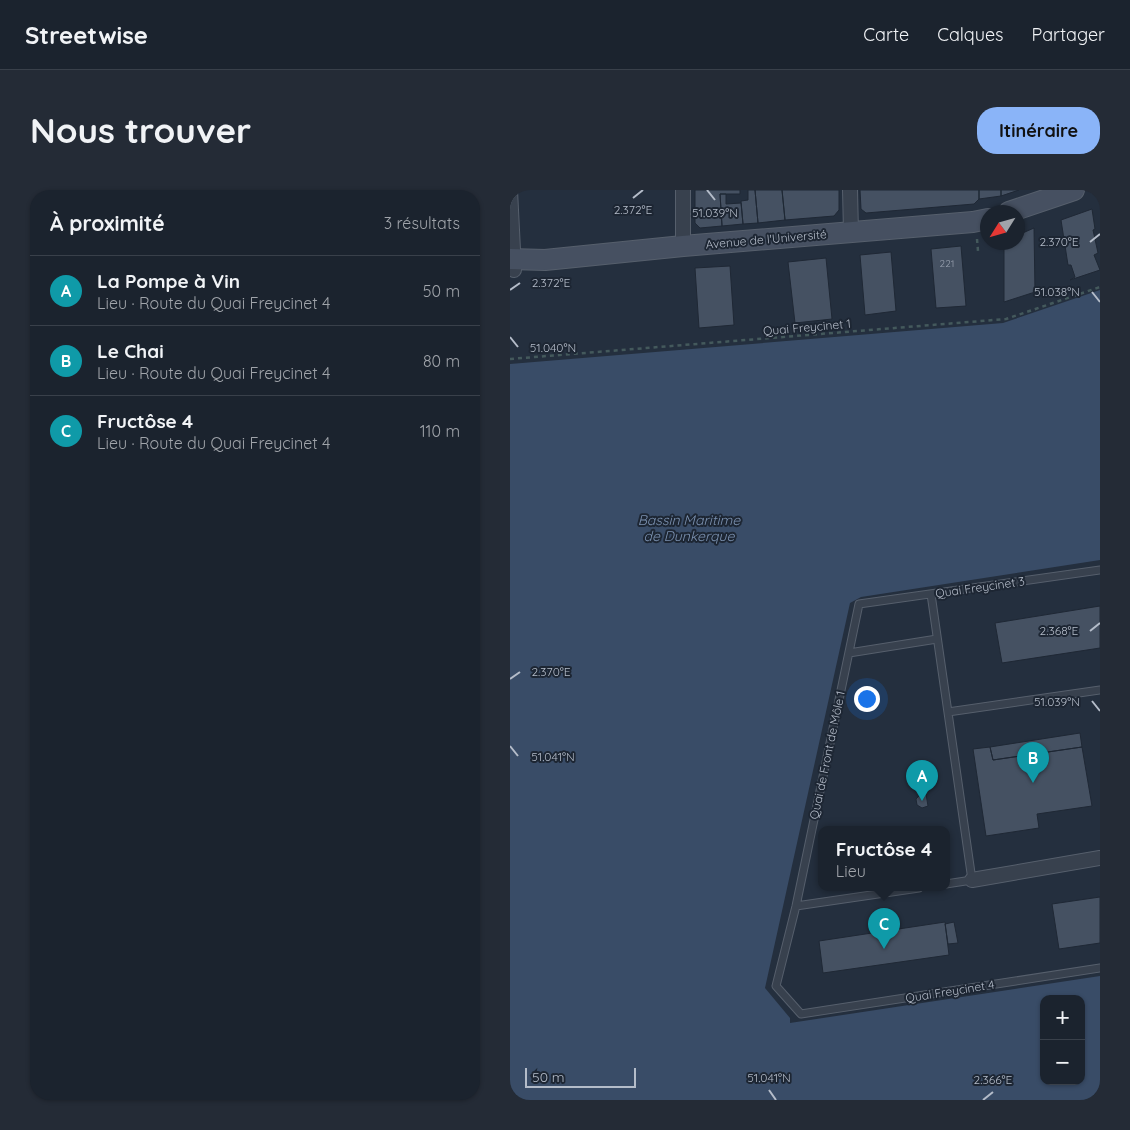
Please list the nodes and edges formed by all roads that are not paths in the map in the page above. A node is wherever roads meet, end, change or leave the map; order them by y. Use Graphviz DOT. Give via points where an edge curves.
graph roads {
  1 [pos="510,190"];
  2 [pos="683,190"];
  3 [pos="850,190"];
  4 [pos="1074,190"];
  5 [pos="1025,207"];
  6 [pos="980,226"];
  7 [pos="851,232"];
  8 [pos="683,246"];
  9 [pos="512,265"];
  10 [pos="1100,570"];
  11 [pos="931,594"];
  12 [pos="859,604"];
  13 [pos="937,639"];
  14 [pos="849,653"];
  15 [pos="1100,690"];
  16 [pos="948,712"];
  17 [pos="1100,858"];
  18 [pos="972,880"];
  19 [pos="950,883"];
  20 [pos="898,891"];
  21 [pos="796,906"];
  22 [pos="1100,968"];
  23 [pos="801,1014"];
  1 -- 9 [label="street"];
  2 -- 8 [label="street"];
  3 -- 7 [label="street"];
  4 -- 5 [label="street"];
  6 -- 7 [label="street, Avenue de l'Université" via="972,222"];
  7 -- 8 [label="street, Avenue de l'Université"];
  8 -- 9 [label="street, Avenue de l'Université"];
  10 -- 11 [label="lane, Quai Freycinet 3"];
  11 -- 12 [label="lane, Quai Freycinet 3"];
  11 -- 13 [label="lane"];
  12 -- 14 [label="lane, Quai de Front de Môle 1"];
  13 -- 14 [label="lane"];
  13 -- 16 [label="lane"];
  14 -- 21 [label="lane, Quai de Front de Môle 1"];
  15 -- 16 [label="lane"];
  16 -- 18 [label="lane"];
  17 -- 18 [label="street"];
  18 -- 19 [label="lane"];
  20 -- 21 [label="lane"];
  21 -- 23 [label="lane, Quai de Front de Môle 1" via="776,986"];
  22 -- 23 [label="lane, Quai Freycinet 4"];
}
